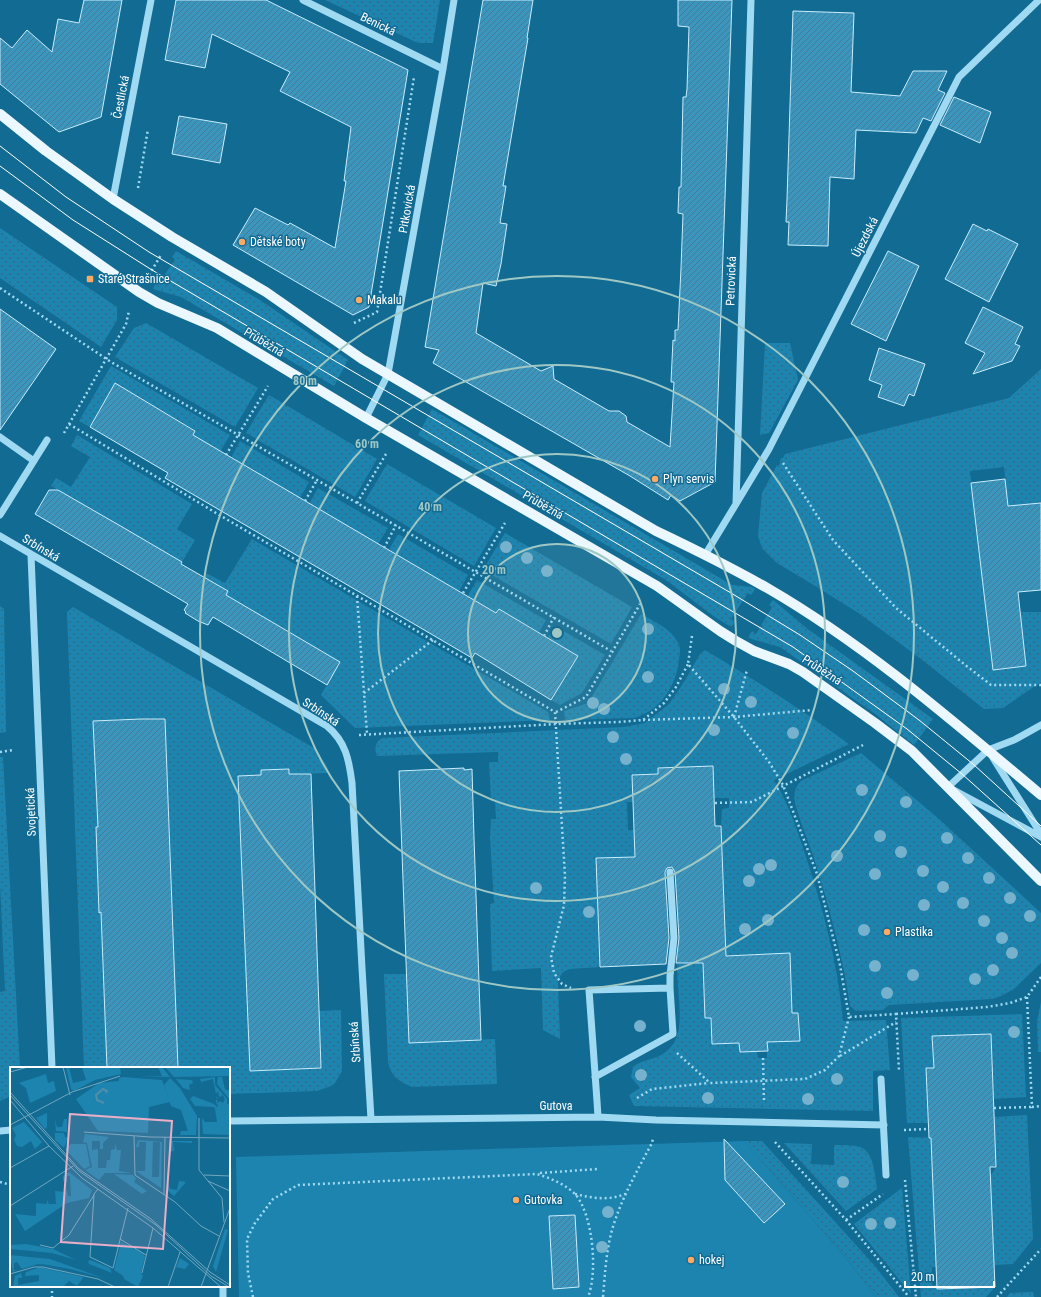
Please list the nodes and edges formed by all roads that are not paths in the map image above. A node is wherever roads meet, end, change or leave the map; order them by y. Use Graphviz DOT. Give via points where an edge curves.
graph roads {
  1 [pos="151,0"];
  2 [pos="303,0"];
  3 [pos="454,0"];
  4 [pos="751,0"];
  5 [pos="1039,0"];
  6 [pos="443,69"];
  7 [pos="0,114"];
  8 [pos="0,194"];
  9 [pos="113,199"];
  10 [pos="388,374"];
  11 [pos="366,418"];
  12 [pos="0,437"];
  13 [pos="47,440"];
  14 [pos="34,461"];
  15 [pos="736,504"];
  16 [pos="0,515"];
  17 [pos="0,536"];
  18 [pos="31,555"];
  19 [pos="705,555"];
  20 [pos="1041,725"];
  21 [pos="988,750"];
  22 [pos="948,787"];
  23 [pos="1041,794"];
  24 [pos="1041,834"];
  25 [pos="1041,837"];
  26 [pos="670,872"];
  27 [pos="1041,881"];
  28 [pos="670,988"];
  29 [pos="52,1067"];
  30 [pos="595,1078"];
  31 [pos="881,1079"];
  32 [pos="598,1117"];
  33 [pos="372,1119"];
  34 [pos="230,1121"];
  35 [pos="884,1126"];
  36 [pos="10,1130"];
  37 [pos="0,1131"];
  38 [pos="886,1175"];
  1 -- 9 [label="street, Čestlická"];
  2 -- 6 [label="street, Benická"];
  3 -- 6 [label="street, Pitkovická"];
  4 -- 15 [label="street, Petrovická"];
  5 -- 15 [label="street, Újezdská" via="959,77 769,448"];
  6 -- 10 [label="street, Pitkovická"];
  7 -- 9 [label="main road"];
  8 -- 11 [label="main road, Průběžná" via="139,292 158,303 217,328"];
  9 -- 10 [label="main road" via="266,292"];
  10 -- 11 [label="street, Pitkovická"];
  10 -- 19 [label="main road" via="656,531"];
  11 -- 22 [label="main road, Průběžná" via="658,586 736,641 803,672 912,751"];
  12 -- 14 [label="street"];
  13 -- 14 [label="street"];
  14 -- 16 [label="street"];
  15 -- 19 [label="street, Petrovická"];
  17 -- 18 [label="street, Srbínská"];
  18 -- 29 [label="street, Svojetická"];
  18 -- 33 [label="street, Srbínská" via="327,726 340,739 350,765 352,783"];
  19 -- 21 [label="main road" via="769,589 820,622 873,659"];
  20 -- 21 [label="street" via="1014,740"];
  21 -- 22 [label="street"];
  21 -- 23 [label="main road"];
  21 -- 24 [label="street"];
  22 -- 25 [label="street"];
  22 -- 27 [label="main road, Průběžná"];
  26 -- 28 [label="street" via="674,938"];
  28 -- 30 [label="street" via="673,1034"];
  28 -- 30 [label="street" via="589,990"];
  30 -- 32 [label="street"];
  31 -- 35 [label="street"];
  32 -- 33 [label="street, Gutova"];
  32 -- 35 [label="street, Gutova"];
  33 -- 34 [label="street, Gutova"];
  35 -- 38 [label="street"];
  36 -- 37 [label="street"];
}
